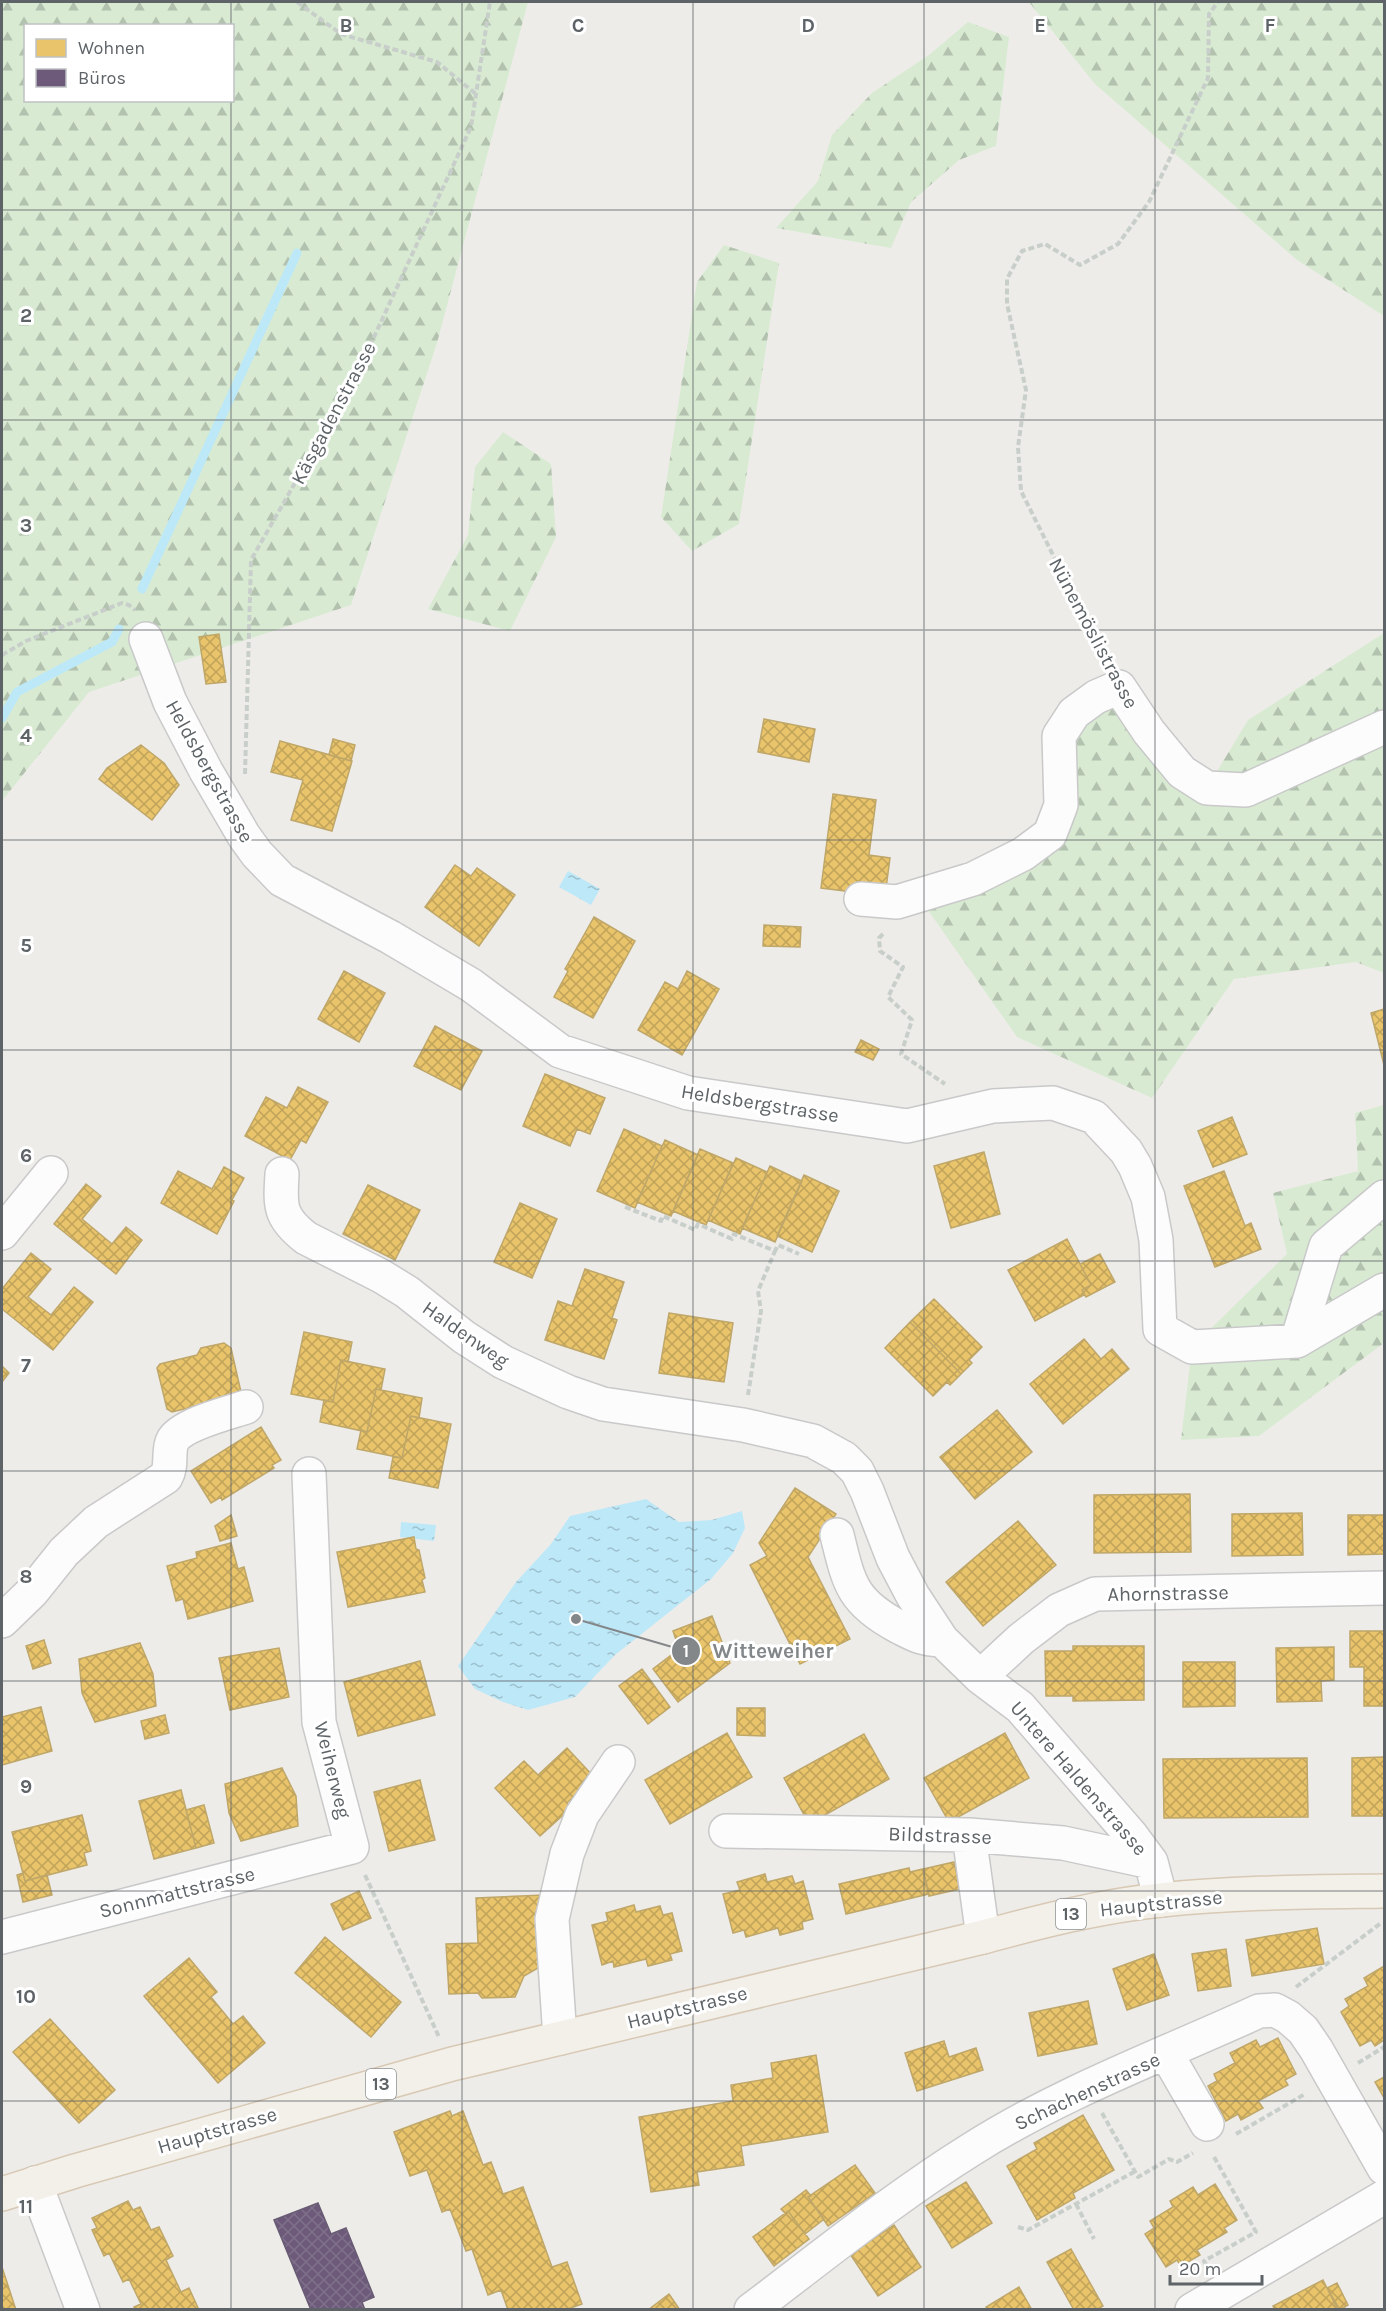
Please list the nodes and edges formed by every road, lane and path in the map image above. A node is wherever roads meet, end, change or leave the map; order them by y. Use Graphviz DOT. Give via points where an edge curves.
graph roads {
  1 [pos="297,2"];
  2 [pos="490,2"];
  3 [pos="1218,2"];
  4 [pos="476,94"];
  5 [pos="146,639"];
  6 [pos="2,655"];
  7 [pos="1119,687"];
  8 [pos="1384,727"];
  9 [pos="245,778"];
  10 [pos="871,900"];
  11 [pos="948,1086"];
  12 [pos="51,1173"];
  13 [pos="282,1174"];
  14 [pos="1384,1197"];
  15 [pos="625,1206"];
  16 [pos="2,1233"];
  17 [pos="775,1251"];
  18 [pos="799,1254"];
  19 [pos="1384,1290"];
  20 [pos="1297,1341"];
  21 [pos="750,1385"];
  22 [pos="246,1407"];
  23 [pos="743,1425"];
  24 [pos="309,1474"];
  25 [pos="837,1536"];
  26 [pos="1384,1588"];
  27 [pos="2,1622"];
  28 [pos="942,1640"];
  29 [pos="980,1677"];
  30 [pos="618,1762"];
  31 [pos="726,1831"];
  32 [pos="969,1835"];
  33 [pos="352,1847"];
  34 [pos="1151,1862"];
  35 [pos="1384,1891"];
  36 [pos="1161,1900"];
  37 [pos="1384,1918"];
  38 [pos="2,1937"];
  39 [pos="983,1937"];
  40 [pos="1275,2010"];
  41 [pos="560,2038"];
  42 [pos="443,2046"];
  43 [pos="1384,2047"];
  44 [pos="1166,2053"];
  45 [pos="1334,2078"];
  46 [pos="1088,2086"];
  47 [pos="1214,2139"];
  48 [pos="1384,2168"];
  49 [pos="1134,2172"];
  50 [pos="35,2183"];
  51 [pos="2,2194"];
  52 [pos="1384,2197"];
  53 [pos="1076,2204"];
  54 [pos="1018,2227"];
  55 [pos="1094,2240"];
  56 [pos="1222,2292"];
  57 [pos="83,2310"];
  58 [pos="751,2310"];
  59 [pos="1192,2310"];
  1 -- 4 [label="path" via="341,34 437,62"];
  2 -- 4 [label="path, Käsgadenstrasse"];
  3 -- 7 [label="path, Nünemöslistrasse" via="1209,14 1208,78 1149,202 1118,244 1080,266 1046,244 1022,251 1006,279 1026,390 1018,447 1021,491"];
  4 -- 9 [label="path, Käsgadenstrasse" via="471,127 356,376 251,560"];
  5 -- 6 [label="path" via="135,609 122,603"];
  5 -- 20 [label="street, Heldsbergstrasse" via="170,702 206,771 244,836 282,880 471,985 560,1051 688,1093 907,1126 993,1106 1053,1103 1094,1118 1126,1151 1148,1197 1156,1240 1160,1329 1192,1347"];
  7 -- 8 [label="street, Nünemöslistrasse" via="1182,772 1207,788 1246,790"];
  7 -- 10 [label="street" via="1074,713 1059,736 1061,806 1050,834 1023,854 973,879 897,902"];
  10 -- 11 [label="path" via="875,920 888,929 879,938 880,951 903,967 888,997 912,1020 901,1054"];
  12 -- 16 [label="street"];
  13 -- 23 [label="street, Haldenweg" via="280,1206 295,1230 390,1281 503,1362 603,1404"];
  14 -- 20 [label="street" via="1326,1246"];
  15 -- 17 [label="path" via="695,1230 698,1224 732,1239 734,1234"];
  17 -- 18 [label="path" via="778,1245"];
  17 -- 21 [label="path" via="758,1292 762,1311"];
  19 -- 20 [label="street, Heldsbergstrasse"];
  22 -- 27 [label="street" via="178,1435 172,1441 166,1477 96,1522"];
  23 -- 28 [label="street, Untere Haldenstrasse" via="813,1441 844,1458 867,1491 893,1558 913,1596"];
  24 -- 33 [label="street, Weiherweg" via="319,1722"];
  25 -- 28 [label="street" via="853,1588 868,1608 923,1639"];
  26 -- 29 [label="street, Ahornstrasse" via="1095,1594 1059,1610"];
  28 -- 29 [label="street, Untere Haldenstrasse"];
  29 -- 34 [label="street, Untere Haldenstrasse" via="1020,1707"];
  30 -- 41 [label="street" via="582,1815 567,1854 552,1919"];
  31 -- 32 [label="street, Bildstrasse"];
  32 -- 34 [label="street, Bildstrasse" via="1063,1843"];
  32 -- 39 [label="street"];
  33 -- 38 [label="street, Sonnmattstrasse"];
  33 -- 42 [label="path"];
  34 -- 36 [label="street, Untere Haldenstrasse"];
  35 -- 36 [label="main road, Hauptstrasse / 13"];
  36 -- 39 [label="main road, Hauptstrasse / 13" via="1058,1916"];
  37 -- 40 [label="path" via="1380,1926 1295,1988"];
  39 -- 41 [label="main road, Hauptstrasse / 13"];
  40 -- 44 [label="street, Schachenstrasse" via="1259,2011"];
  40 -- 45 [label="street" via="1303,2030"];
  41 -- 50 [label="main road, Hauptstrasse / 13" via="452,2064"];
  43 -- 45 [label="path"];
  44 -- 46 [label="street, Schachenstrasse"];
  44 -- 47 [label="street"];
  45 -- 47 [label="path"];
  45 -- 48 [label="street"];
  46 -- 49 [label="path"];
  46 -- 58 [label="street, Schachenstrasse" via="972,2148"];
  47 -- 49 [label="path" via="1177,2162 1169,2159 1138,2177"];
  47 -- 56 [label="path" via="1256,2232 1204,2261"];
  49 -- 53 [label="path"];
  50 -- 51 [label="main road, Hauptstrasse / 13"];
  50 -- 57 [label="street"];
  52 -- 56 [label="street"];
  53 -- 54 [label="path" via="1028,2230"];
  53 -- 55 [label="path"];
  56 -- 59 [label="street"];
}
